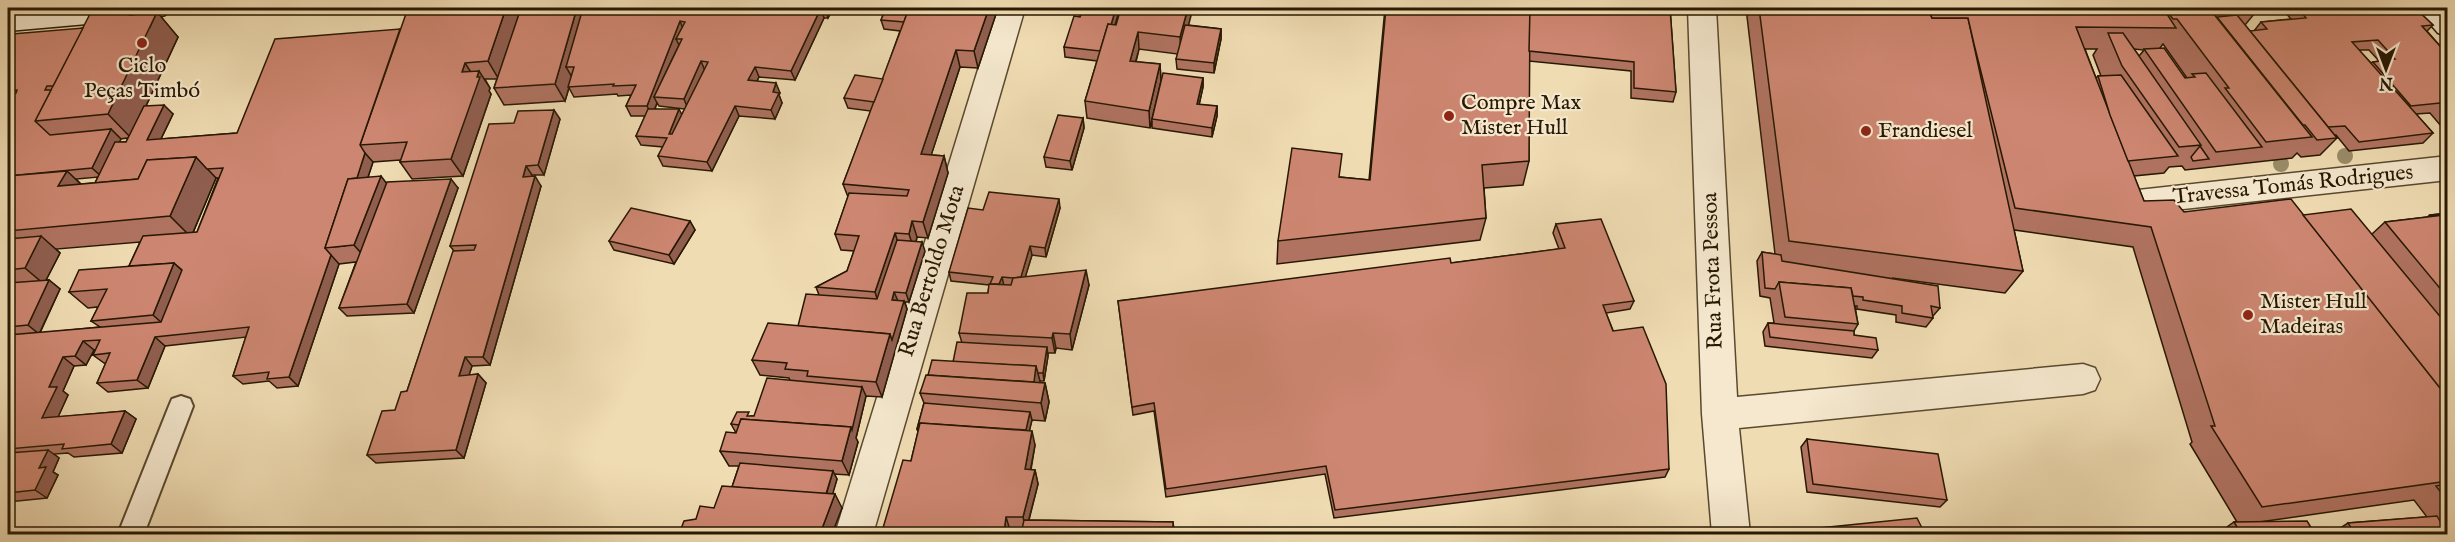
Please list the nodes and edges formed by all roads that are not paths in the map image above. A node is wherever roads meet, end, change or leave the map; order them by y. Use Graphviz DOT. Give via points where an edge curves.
graph roads {
  1 [pos="155,8"];
  2 [pos="1011,8"];
  3 [pos="1702,8"];
  4 [pos="2430,8"];
  5 [pos="8,23"];
  6 [pos="2448,26"];
  7 [pos="2448,168"];
  8 [pos="2138,202"];
  9 [pos="2083,379"];
  10 [pos="181,406"];
  11 [pos="1720,414"];
  12 [pos="131,534"];
  13 [pos="854,534"];
  14 [pos="1731,534"];
  1 -- 5 [label="street"];
  2 -- 13 [label="street, Rua Bertoldo Mota"];
  3 -- 11 [label="street, Rua Frota Pessoa"];
  4 -- 6 [label="street"];
  7 -- 8 [label="street, Travessa Tomás Rodrigues"];
  9 -- 11 [label="street"];
  10 -- 12 [label="lane"];
  11 -- 14 [label="street, Rua Frota Pessoa"];
}
